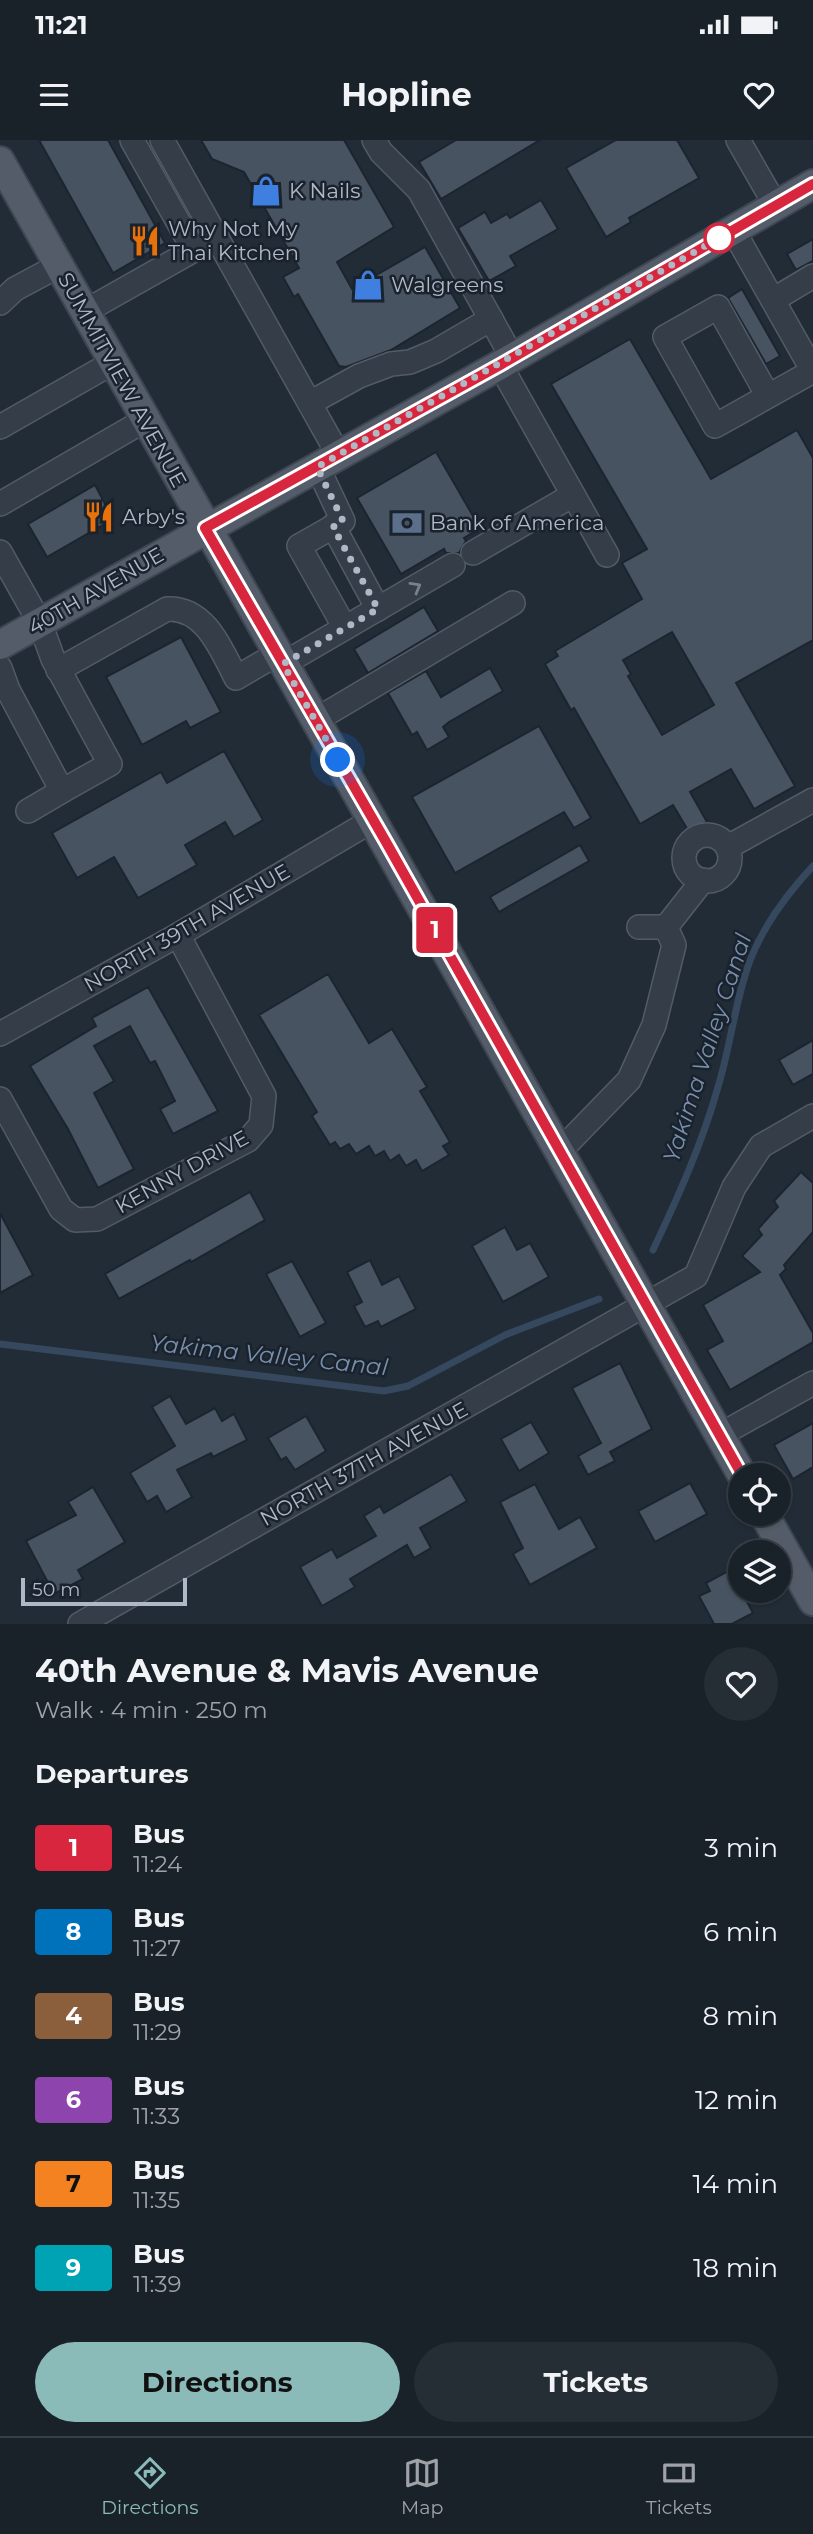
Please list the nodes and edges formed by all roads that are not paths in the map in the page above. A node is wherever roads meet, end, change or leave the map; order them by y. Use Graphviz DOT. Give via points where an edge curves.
graph roads {
  1 [pos="132,140"];
  2 [pos="162,140"];
  3 [pos="374,140"];
  4 [pos="738,140"];
  5 [pos="0,161"];
  6 [pos="813,184"];
  7 [pos="776,206"];
  8 [pos="733,230"];
  9 [pos="217,237"];
  10 [pos="194,250"];
  11 [pos="58,266"];
  12 [pos="813,276"];
  13 [pos="773,300"];
  14 [pos="0,303"];
  15 [pos="84,312"];
  16 [pos="491,319"];
  17 [pos="506,361"];
  18 [pos="112,363"];
  19 [pos="813,371"];
  20 [pos="768,396"];
  21 [pos="310,403"];
  22 [pos="145,420"];
  23 [pos="0,427"];
  24 [pos="327,461"];
  25 [pos="573,495"];
  26 [pos="0,504"];
  27 [pos="333,527"];
  28 [pos="205,528"];
  29 [pos="0,552"];
  30 [pos="473,553"];
  31 [pos="607,555"];
  32 [pos="453,565"];
  33 [pos="513,603"];
  34 [pos="378,609"];
  35 [pos="40,622"];
  36 [pos="345,628"];
  37 [pos="0,645"];
  38 [pos="280,659"];
  39 [pos="0,668"];
  40 [pos="58,670"];
  41 [pos="316,720"];
  42 [pos="62,790"];
  43 [pos="813,800"];
  44 [pos="27,811"];
  45 [pos="373,820"];
  46 [pos="728,847"];
  47 [pos="703,880"];
  48 [pos="639,927"];
  49 [pos="666,927"];
  50 [pos="178,935"];
  51 [pos="0,1034"];
  52 [pos="0,1099"];
  53 [pos="813,1116"];
  54 [pos="560,1151"];
  55 [pos="648,1305"];
  56 [pos="813,1383"];
  57 [pos="720,1435"];
  58 [pos="735,1463"];
  59 [pos="771,1526"];
  60 [pos="813,1601"];
  61 [pos="80,1624"];
  1 -- 10 [label="street"];
  2 -- 9 [label="street"];
  3 -- 16 [label="street" via="419,190"];
  4 -- 7 [label="street"];
  5 -- 11 [label="main road, SUMMITVIEW AVENUE"];
  6 -- 7 [label="main road, 40TH AVENUE"];
  7 -- 8 [label="main road, 40TH AVENUE"];
  8 -- 13 [label="street"];
  8 -- 17 [label="main road, 40TH AVENUE"];
  9 -- 10 [label="street"];
  9 -- 21 [label="street"];
  10 -- 15 [label="street"];
  11 -- 14 [label="street" via="15,289"];
  11 -- 15 [label="main road, SUMMITVIEW AVENUE"];
  12 -- 13 [label="street"];
  13 -- 19 [label="street"];
  15 -- 18 [label="main road, SUMMITVIEW AVENUE"];
  16 -- 17 [label="street"];
  16 -- 21 [label="street" via="436,351 359,376"];
  17 -- 24 [label="main road, 40TH AVENUE"];
  17 -- 25 [label="street"];
  18 -- 22 [label="main road, SUMMITVIEW AVENUE"];
  18 -- 23 [label="street"];
  19 -- 20 [label="street"];
  20 -- 20 [label="street" via="715,426 665,337 718,307"];
  21 -- 24 [label="street"];
  22 -- 26 [label="street"];
  22 -- 28 [label="main road, SUMMITVIEW AVENUE"];
  24 -- 27 [label="street" via="343,521"];
  24 -- 28 [label="main road, 40TH AVENUE"];
  25 -- 30 [label="street"];
  25 -- 31 [label="street"];
  27 -- 34 [label="street"];
  27 -- 36 [label="street" via="299,546"];
  28 -- 35 [label="main road, 40TH AVENUE"];
  28 -- 38 [label="main road, SUMMITVIEW AVENUE"];
  29 -- 35 [label="street"];
  34 -- 32 [label="street, one-way"];
  33 -- 41 [label="street"];
  34 -- 36 [label="street"];
  35 -- 37 [label="main road, 40TH AVENUE"];
  35 -- 40 [label="street"];
  36 -- 38 [label="street"];
  38 -- 40 [label="street" via="236,678 197,616 167,609"];
  38 -- 41 [label="main road, SUMMITVIEW AVENUE"];
  39 -- 42 [label="street"];
  40 -- 42 [label="street" via="110,764"];
  41 -- 45 [label="main road, SUMMITVIEW AVENUE"];
  42 -- 44 [label="street"];
  43 -- 46 [label="street"];
  45 -- 50 [label="street, NORTH 39TH AVENUE"];
  45 -- 54 [label="main road, SUMMITVIEW AVENUE"];
  46 -- 47 [label="street" via="730,862 723,875"];
  46 -- 47 [label="street" via="709,835 688,844 686,867"];
  47 -- 49 [label="street"];
  48 -- 49 [label="street"];
  49 -- 54 [label="street" via="674,945 654,1025 629,1080"];
  50 -- 51 [label="street, NORTH 39TH AVENUE"];
  50 -- 52 [label="street, KENNY DRIVE" via="264,1096 261,1125 248,1140 97,1219 75,1220 61,1209"];
  53 -- 55 [label="street, NORTH 37TH AVENUE" via="761,1146 734,1187 696,1276"];
  54 -- 55 [label="main road, SUMMITVIEW AVENUE"];
  55 -- 57 [label="main road, SUMMITVIEW AVENUE"];
  55 -- 61 [label="street, NORTH 37TH AVENUE"];
  56 -- 57 [label="street"];
  57 -- 58 [label="main road, SUMMITVIEW AVENUE"];
  59 -- 60 [label="main road"];
}
